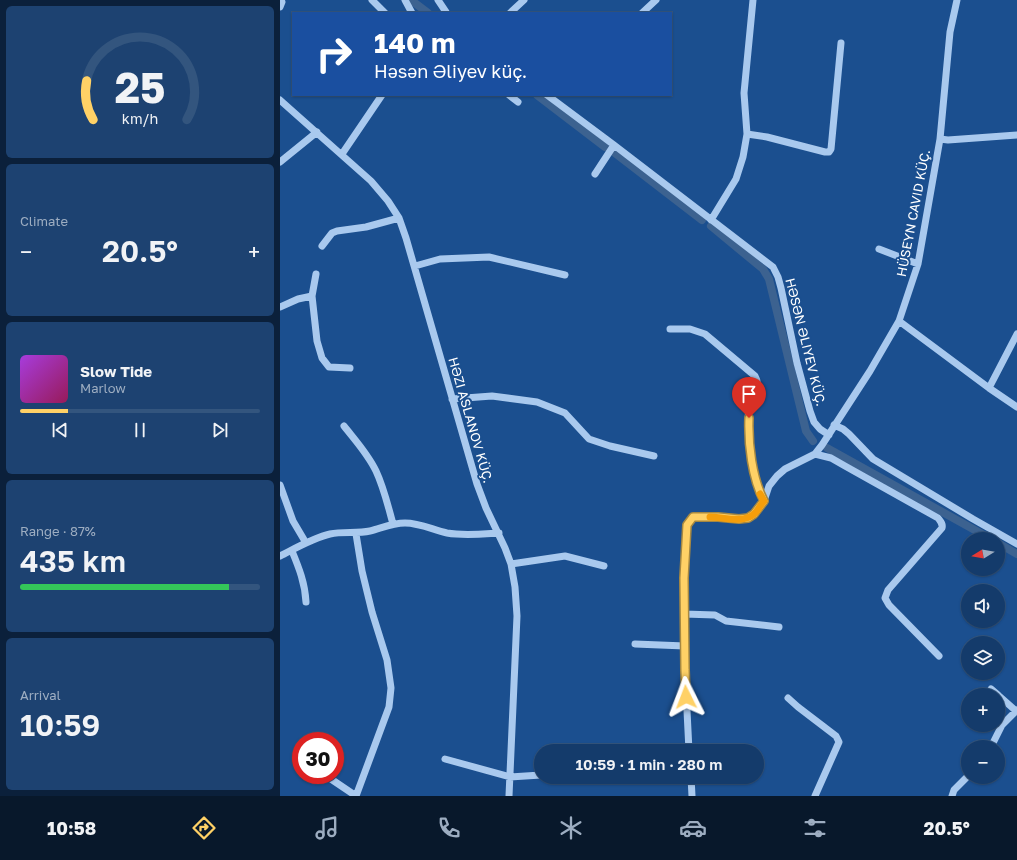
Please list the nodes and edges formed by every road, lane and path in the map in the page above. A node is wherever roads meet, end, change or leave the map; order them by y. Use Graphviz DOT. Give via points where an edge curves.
graph roads {
  1 [pos="281,0"];
  2 [pos="372,0"];
  3 [pos="405,0"];
  4 [pos="438,0"];
  5 [pos="524,0"];
  6 [pos="656,0"];
  7 [pos="753,0"];
  8 [pos="957,0"];
  9 [pos="280,7"];
  10 [pos="384,12"];
  11 [pos="411,12"];
  12 [pos="446,12"];
  13 [pos="511,12"];
  14 [pos="643,12"];
  15 [pos="841,43"];
  16 [pos="381,96"];
  17 [pos="510,96"];
  18 [pos="553,96"];
  19 [pos="280,100"];
  20 [pos="518,102"];
  21 [pos="317,132"];
  22 [pos="747,134"];
  23 [pos="1017,135"];
  24 [pos="940,139"];
  25 [pos="614,145"];
  26 [pos="342,154"];
  27 [pos="280,162"];
  28 [pos="595,174"];
  29 [pos="399,218"];
  30 [pos="711,220"];
  31 [pos="322,246"];
  32 [pos="879,248"];
  33 [pos="918,264"];
  34 [pos="415,266"];
  35 [pos="316,274"];
  36 [pos="565,275"];
  37 [pos="312,296"];
  38 [pos="280,307"];
  39 [pos="900,321"];
  40 [pos="670,329"];
  41 [pos="1017,334"];
  42 [pos="350,368"];
  43 [pos="988,388"];
  44 [pos="452,399"];
  45 [pos="1017,407"];
  46 [pos="834,425"];
  47 [pos="344,426"];
  48 [pos="828,435"];
  49 [pos="815,454"];
  50 [pos="654,456"];
  51 [pos="280,485"];
  52 [pos="764,501"];
  53 [pos="393,524"];
  54 [pos="499,533"];
  55 [pos="356,534"];
  56 [pos="306,543"];
  57 [pos="1017,544"];
  58 [pos="292,550"];
  59 [pos="280,556"];
  60 [pos="510,564"];
  61 [pos="604,566"];
  62 [pos="306,602"];
  63 [pos="684,614"];
  64 [pos="779,627"];
  65 [pos="635,644"];
  66 [pos="685,646"];
  67 [pos="939,656"];
  68 [pos="788,698"];
  69 [pos="1005,701"];
  70 [pos="1016,711"];
  71 [pos="994,740"];
  72 [pos="690,744"];
  73 [pos="446,759"];
  74 [pos="534,775"];
  75 [pos="510,777"];
  76 [pos="961,783"];
  77 [pos="338,784"];
  78 [pos="691,784"];
  79 [pos="356,796"];
  80 [pos="508,796"];
  81 [pos="692,796"];
  82 [pos="815,796"];
  83 [pos="952,796"];
  1 -- 9 [label="street"];
  2 -- 10 [label="street"];
  3 -- 11 [label="street"];
  4 -- 12 [label="street"];
  5 -- 13 [label="street"];
  6 -- 14 [label="street"];
  7 -- 22 [label="street" via="744,93"];
  8 -- 24 [label="street, HÜSEYN CAVID KÜÇ." via="950,32"];
  15 -- 22 [label="street" via="829,152"];
  16 -- 26 [label="street"];
  17 -- 20 [label="street"];
  18 -- 25 [label="street, HƏSƏN ƏLIYEV KÜÇ."];
  19 -- 21 [label="street, HƏZI ASLANOV KÜÇ."];
  21 -- 26 [label="street, HƏZI ASLANOV KÜÇ."];
  21 -- 27 [label="street"];
  22 -- 30 [label="street" via="736,179"];
  23 -- 24 [label="street"];
  24 -- 33 [label="street, HÜSEYN CAVID KÜÇ."];
  25 -- 28 [label="street"];
  25 -- 30 [label="street, HƏSƏN ƏLIYEV KÜÇ."];
  26 -- 29 [label="street, HƏZI ASLANOV KÜÇ." via="371,180"];
  29 -- 31 [label="street" via="366,227 337,231 332,233"];
  29 -- 34 [label="street, HƏZI ASLANOV KÜÇ."];
  30 -- 48 [label="street, HƏSƏN ƏLIYEV KÜÇ." via="773,267 778,277 810,412 814,422"];
  32 -- 33 [label="street"];
  33 -- 39 [label="street, HÜSEYN CAVID KÜÇ."];
  34 -- 36 [label="street" via="440,259 489,256"];
  34 -- 44 [label="street, HƏZI ASLANOV KÜÇ."];
  35 -- 37 [label="street"];
  37 -- 38 [label="street"];
  37 -- 42 [label="street" via="317,341 322,358 329,366"];
  39 -- 43 [label="street"];
  39 -- 46 [label="street, HÜSEYN CAVID KÜÇ."];
  40 -- 52 [label="street" via="690,329 705,334 755,376 758,387 750,404 748,431 759,492"];
  41 -- 43 [label="street"];
  43 -- 45 [label="street"];
  44 -- 50 [label="street" via="492,396 537,402 565,413 589,439"];
  44 -- 54 [label="street, HƏZI ASLANOV KÜÇ." via="477,484"];
  46 -- 48 [label="street, HÜSEYN CAVID KÜÇ."];
  46 -- 57 [label="street" via="843,429 873,459"];
  47 -- 53 [label="street" via="376,470"];
  48 -- 49 [label="street, HÜSEYN CAVID KÜÇ."];
  49 -- 52 [label="street" via="785,469 777,476 769,486"];
  49 -- 67 [label="street" via="831,458 941,521 942,528 888,590 885,598"];
  51 -- 56 [label="street" via="293,521"];
  52 -- 63 [label="street" via="748,518 693,517 687,525"];
  53 -- 54 [label="street" via="414,524 460,535"];
  53 -- 55 [label="street"];
  54 -- 60 [label="street, HƏZI ASLANOV KÜÇ."];
  55 -- 56 [label="street" via="331,534"];
  55 -- 79 [label="street" via="367,591 387,660 391,688 389,707"];
  56 -- 58 [label="street"];
  58 -- 59 [label="street"];
  58 -- 62 [label="street" via="302,576"];
  60 -- 61 [label="street" via="565,556"];
  60 -- 75 [label="street, HƏZI ASLANOV KÜÇ." via="517,616"];
  63 -- 64 [label="street" via="715,614 726,621"];
  63 -- 66 [label="street"];
  65 -- 66 [label="street"];
  66 -- 72 [label="street"];
  68 -- 82 [label="street" via="836,736 839,742"];
  69 -- 70 [label="street"];
  70 -- 71 [label="street" via="1002,725"];
  73 -- 75 [label="street"];
  74 -- 75 [label="street"];
  75 -- 80 [label="street, HƏZI ASLANOV KÜÇ."];
  76 -- 83 [label="street"];
  77 -- 79 [label="street"];
  78 -- 81 [label="street"];
}
